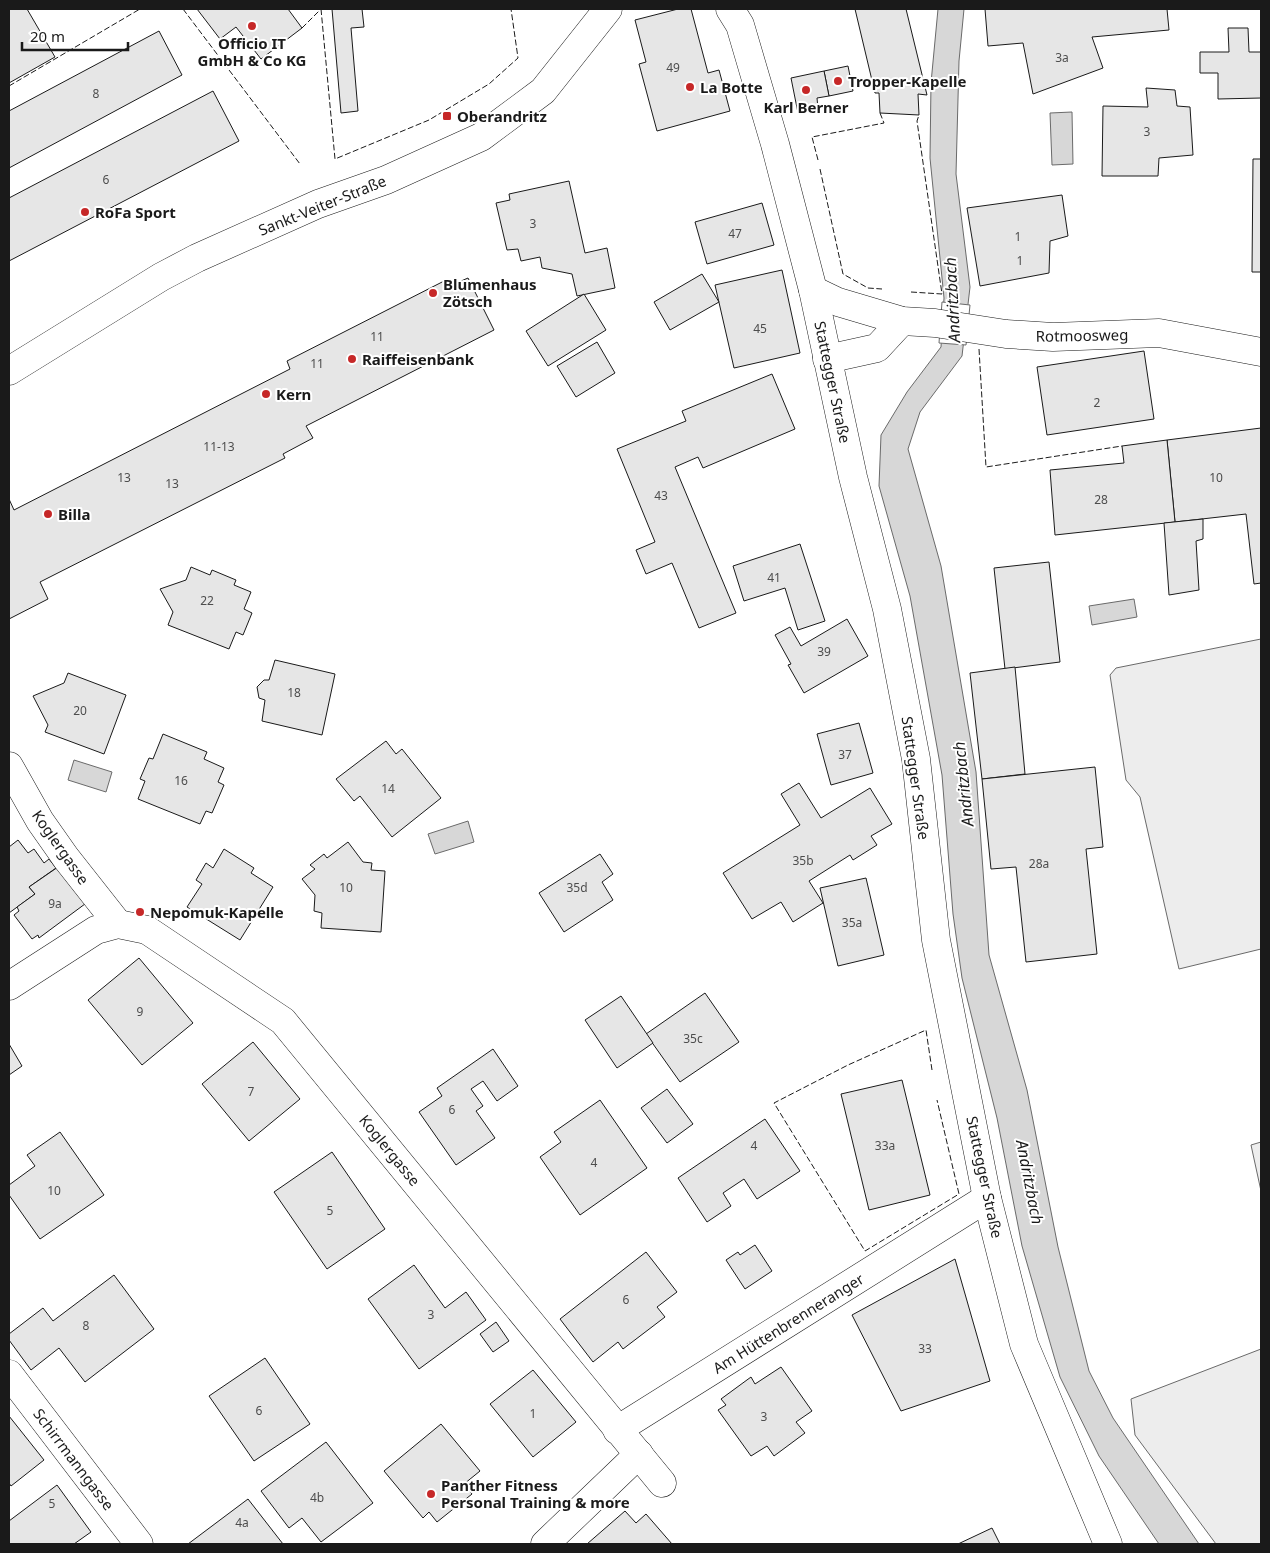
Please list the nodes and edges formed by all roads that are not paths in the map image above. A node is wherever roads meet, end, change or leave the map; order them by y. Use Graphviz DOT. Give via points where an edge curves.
graph roads {
  1 [pos="608,9"];
  2 [pos="730,9"];
  3 [pos="813,290"];
  4 [pos="902,321"];
  5 [pos="1261,352"];
  6 [pos="827,359"];
  7 [pos="9,370"];
  8 [pos="9,766"];
  9 [pos="118,924"];
  10 [pos="9,986"];
  11 [pos="987,1198"];
  12 [pos="9,1374"];
  13 [pos="617,1430"];
  14 [pos="639,1454"];
  15 [pos="662,1483"];
  16 [pos="139,1544"];
  17 [pos="545,1544"];
  18 [pos="1108,1544"];
  1 -- 7 [label="street, Sankt-Veiter-Straße" via="543,91 481,137 197,258"];
  2 -- 3 [label="street, Stattegger Straße" via="740,25 760,89"];
  3 -- 4 [label="street, Rotmoosweg" via="838,302"];
  3 -- 6 [label="street, Stattegger Straße"];
  4 -- 5 [label="street, Rotmoosweg" via="1053,337 1159,333"];
  4 -- 6 [label="street" via="877,348"];
  6 -- 11 [label="street, Stattegger Straße" via="886,609 916,759 936,940"];
  8 -- 9 [label="street, Koglergasse" via="40,821"];
  9 -- 10 [label="street, Koglergasse" via="96,930"];
  9 -- 13 [label="street, Koglergasse" via="147,930 283,1021"];
  11 -- 13 [label="street, Am Hüttenbrenneranger"];
  11 -- 18 [label="street, Stattegger Straße" via="1024,1344"];
  12 -- 16 [label="street, Schirrmanngasse"];
  13 -- 14 [label="street"];
  14 -- 15 [label="street"];
  14 -- 17 [label="street"];
}
